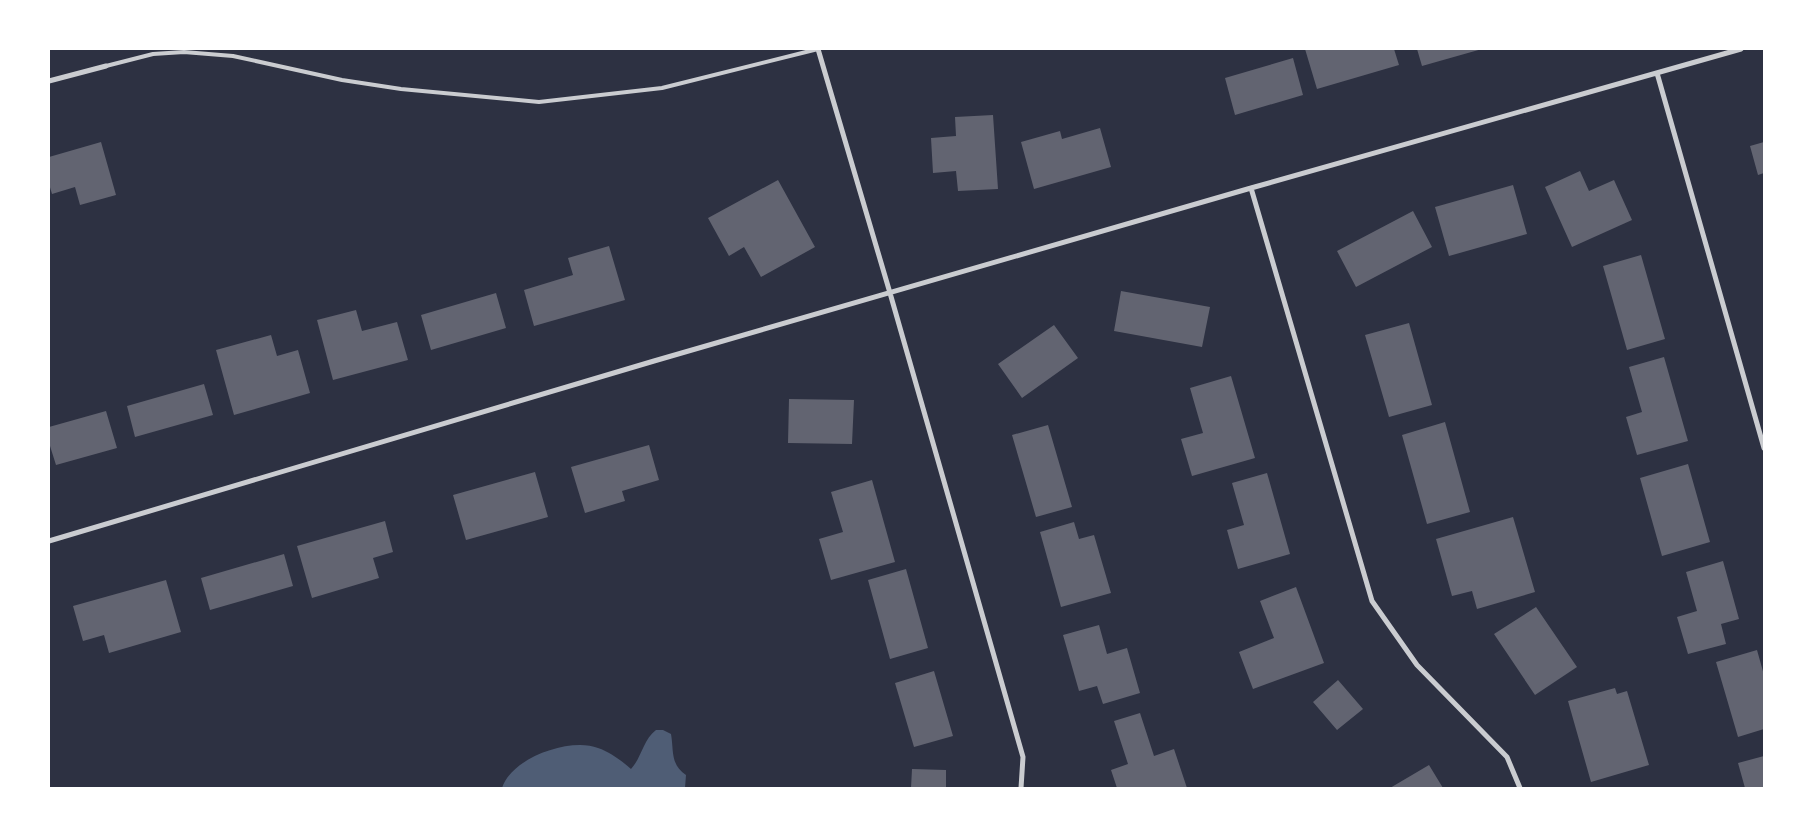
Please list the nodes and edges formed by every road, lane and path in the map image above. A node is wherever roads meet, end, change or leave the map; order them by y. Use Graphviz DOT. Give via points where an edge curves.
graph roads {
  1 [pos="818,49"];
  2 [pos="1741,49"];
  3 [pos="106,66"];
  4 [pos="1657,73"];
  5 [pos="49,81"];
  6 [pos="1251,188"];
  7 [pos="890,293"];
  8 [pos="1764,448"];
  9 [pos="49,541"];
  10 [pos="1021,788"];
  11 [pos="1520,788"];
  1 -- 3 [label="lane" via="662,88 539,102 401,89 342,80 233,56 184,52 153,54"];
  1 -- 7 [label="street"];
  2 -- 4 [label="street"];
  3 -- 5 [label="street"];
  4 -- 6 [label="street"];
  4 -- 8 [label="street"];
  6 -- 7 [label="street"];
  6 -- 11 [label="street" via="1372,601 1417,665 1507,757"];
  7 -- 9 [label="street"];
  7 -- 10 [label="street" via="1023,757"];
}
